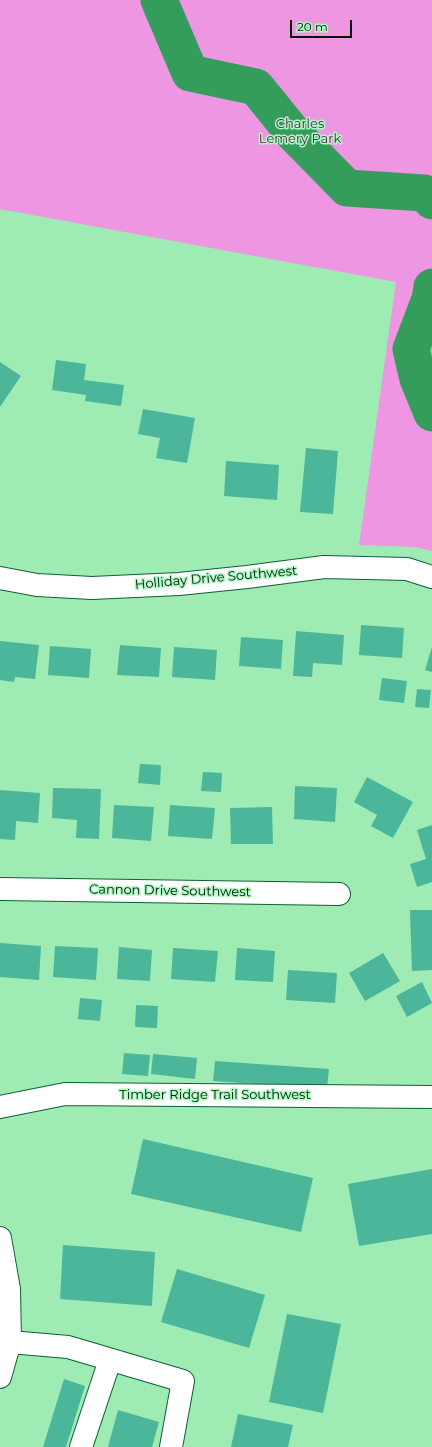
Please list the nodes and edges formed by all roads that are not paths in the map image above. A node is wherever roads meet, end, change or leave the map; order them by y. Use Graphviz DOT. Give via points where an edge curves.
graph roads {
  1 [pos="432,577"];
  2 [pos="0,578"];
  3 [pos="0,889"];
  4 [pos="339,894"];
  5 [pos="432,1097"];
  6 [pos="0,1107"];
  7 [pos="0,1238"];
  8 [pos="5,1341"];
  9 [pos="110,1360"];
  10 [pos="0,1378"];
  11 [pos="81,1447"];
  12 [pos="170,1447"];
  1 -- 2 [label="street, Holliday Drive Southwest" via="407,569 324,567 202,582 92,588 37,585"];
  3 -- 4 [label="street, Cannon Drive Southwest"];
  5 -- 6 [label="street, Timber Ridge Trail Southwest" via="65,1094"];
  7 -- 8 [label="street" via="9,1290"];
  8 -- 9 [label="street" via="68,1348"];
  8 -- 10 [label="street"];
  9 -- 11 [label="street"];
  9 -- 12 [label="street" via="183,1381"];
}
